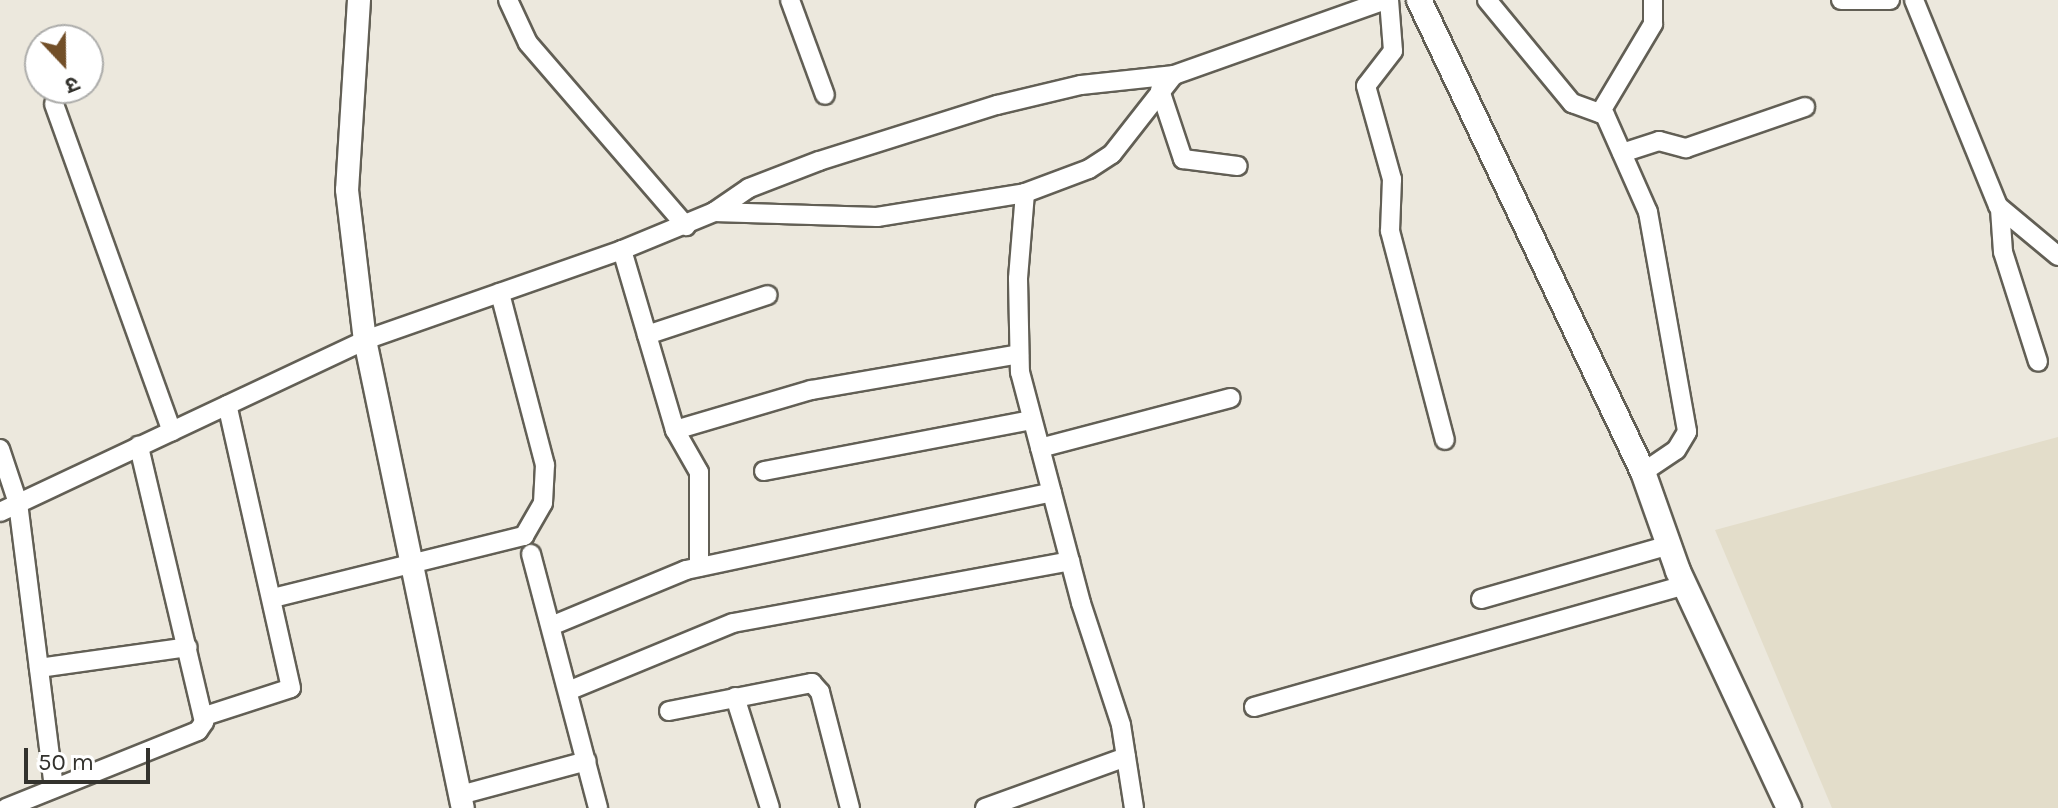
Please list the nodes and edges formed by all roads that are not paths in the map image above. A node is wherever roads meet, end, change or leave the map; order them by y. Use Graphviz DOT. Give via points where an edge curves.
graph roads {
  1 [pos="359,0"];
  2 [pos="508,0"];
  3 [pos="790,0"];
  4 [pos="1387,0"];
  5 [pos="1419,0"];
  6 [pos="1487,0"];
  7 [pos="1653,0"];
  8 [pos="1841,0"];
  9 [pos="1890,0"];
  10 [pos="1914,0"];
  11 [pos="1174,75"];
  12 [pos="1160,90"];
  13 [pos="825,95"];
  14 [pos="54,104"];
  15 [pos="1805,107"];
  16 [pos="1600,113"];
  17 [pos="1622,153"];
  18 [pos="1238,166"];
  19 [pos="1025,193"];
  20 [pos="2000,209"];
  21 [pos="714,212"];
  22 [pos="686,226"];
  23 [pos="622,250"];
  24 [pos="2058,256"];
  25 [pos="500,293"];
  26 [pos="768,295"];
  27 [pos="647,335"];
  28 [pos="365,340"];
  29 [pos="1019,354"];
  30 [pos="2038,362"];
  31 [pos="1231,398"];
  32 [pos="227,405"];
  33 [pos="1032,420"];
  34 [pos="675,430"];
  35 [pos="172,431"];
  36 [pos="1445,440"];
  37 [pos="139,446"];
  38 [pos="1040,448"];
  39 [pos="0,449"];
  40 [pos="764,471"];
  41 [pos="1643,472"];
  42 [pos="1052,492"];
  43 [pos="18,503"];
  44 [pos="0,512"];
  45 [pos="1669,545"];
  46 [pos="531,554"];
  47 [pos="1070,561"];
  48 [pos="699,567"];
  49 [pos="413,568"];
  50 [pos="1685,585"];
  51 [pos="273,598"];
  52 [pos="1481,599"];
  53 [pos="551,626"];
  54 [pos="188,647"];
  55 [pos="39,668"];
  56 [pos="568,691"];
  57 [pos="735,697"];
  58 [pos="1254,707"];
  59 [pos="669,711"];
  60 [pos="205,716"];
  61 [pos="1126,757"];
  62 [pos="587,761"];
  63 [pos="54,788"];
  64 [pos="462,802"];
  65 [pos="6,808"];
  66 [pos="598,808"];
  67 [pos="770,808"];
  68 [pos="850,808"];
  69 [pos="985,808"];
  70 [pos="1134,808"];
  71 [pos="1789,808"];
  1 -- 28 [label="street" via="347,190"];
  2 -- 22 [label="street" via="528,43"];
  3 -- 13 [label="street"];
  4 -- 11 [label="street"];
  4 -- 36 [label="street" via="1393,51 1366,86 1392,179 1390,231"];
  5 -- 41 [label="main road"];
  6 -- 16 [label="street" via="1572,103"];
  7 -- 16 [label="street" via="1653,24"];
  8 -- 9 [label="street"];
  10 -- 20 [label="street"];
  11 -- 12 [label="street"];
  11 -- 21 [label="street" via="1081,85 997,105 819,161 749,188"];
  12 -- 18 [label="street" via="1183,159"];
  12 -- 19 [label="street" via="1112,154 1089,169"];
  14 -- 35 [label="street"];
  15 -- 17 [label="street" via="1686,148 1659,141"];
  16 -- 17 [label="street"];
  17 -- 41 [label="street" via="1650,220 1687,432 1676,450"];
  19 -- 21 [label="street" via="877,217"];
  19 -- 29 [label="street"];
  20 -- 24 [label="street"];
  20 -- 30 [label="street" via="2003,252"];
  21 -- 22 [label="street"];
  22 -- 23 [label="street"];
  23 -- 25 [label="street"];
  23 -- 27 [label="street"];
  25 -- 28 [label="street"];
  25 -- 49 [label="street" via="545,465 543,503 524,536"];
  26 -- 27 [label="street"];
  27 -- 34 [label="street"];
  28 -- 32 [label="street"];
  28 -- 49 [label="street"];
  29 -- 33 [label="street"];
  29 -- 34 [label="street" via="811,390"];
  31 -- 38 [label="street"];
  32 -- 35 [label="street"];
  32 -- 51 [label="street"];
  33 -- 38 [label="street"];
  33 -- 40 [label="street"];
  34 -- 48 [label="street" via="699,472"];
  35 -- 37 [label="street"];
  37 -- 43 [label="street"];
  37 -- 54 [label="street"];
  38 -- 42 [label="street"];
  39 -- 43 [label="street"];
  41 -- 45 [label="main road"];
  42 -- 47 [label="street"];
  42 -- 48 [label="street"];
  43 -- 44 [label="street"];
  43 -- 55 [label="street"];
  45 -- 50 [label="main road"];
  45 -- 52 [label="street"];
  46 -- 53 [label="street"];
  47 -- 56 [label="street" via="733,623"];
  47 -- 61 [label="street"];
  48 -- 53 [label="street"];
  49 -- 51 [label="street"];
  49 -- 64 [label="street"];
  50 -- 58 [label="street"];
  50 -- 71 [label="main road"];
  51 -- 60 [label="street" via="291,688"];
  53 -- 56 [label="street"];
  54 -- 55 [label="street"];
  54 -- 60 [label="street"];
  55 -- 63 [label="street"];
  56 -- 62 [label="street"];
  57 -- 59 [label="street"];
  57 -- 67 [label="street"];
  57 -- 68 [label="street" via="806,683 816,687"];
  60 -- 63 [label="street" via="198,731"];
  61 -- 69 [label="street"];
  61 -- 70 [label="street"];
  62 -- 64 [label="street"];
  62 -- 66 [label="street"];
  63 -- 65 [label="street"];
}
